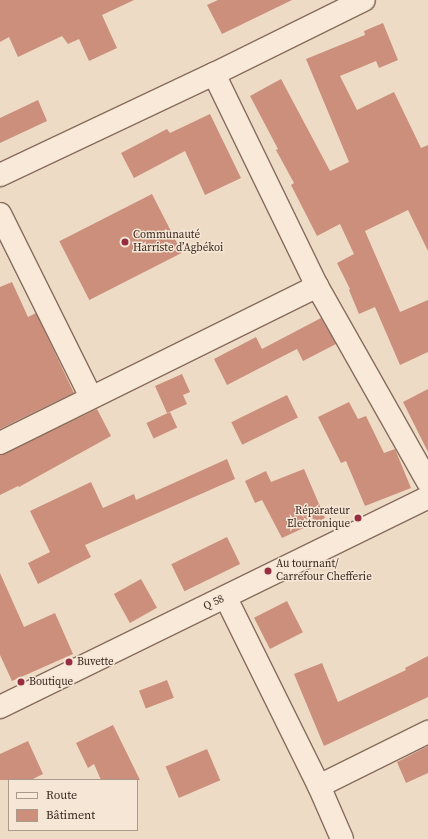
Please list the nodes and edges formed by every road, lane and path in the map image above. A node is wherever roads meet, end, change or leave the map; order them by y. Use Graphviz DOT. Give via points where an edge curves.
graph roads {
  1 [pos="364,0"];
  2 [pos="214,74"];
  3 [pos="0,175"];
  4 [pos="0,214"];
  5 [pos="317,286"];
  6 [pos="91,397"];
  7 [pos="0,443"];
  8 [pos="428,482"];
  9 [pos="428,497"];
  10 [pos="226,598"];
  11 [pos="0,707"];
  12 [pos="428,732"];
  13 [pos="319,786"];
  14 [pos="342,839"];
  1 -- 2 [label="street"];
  2 -- 3 [label="street"];
  2 -- 5 [label="street"];
  4 -- 6 [label="street"];
  5 -- 6 [label="street"];
  5 -- 8 [label="street"];
  6 -- 7 [label="street"];
  9 -- 10 [label="street, Q 58"];
  10 -- 11 [label="street, Q 58"];
  10 -- 13 [label="street"];
  12 -- 13 [label="street"];
  13 -- 14 [label="street"];
}
